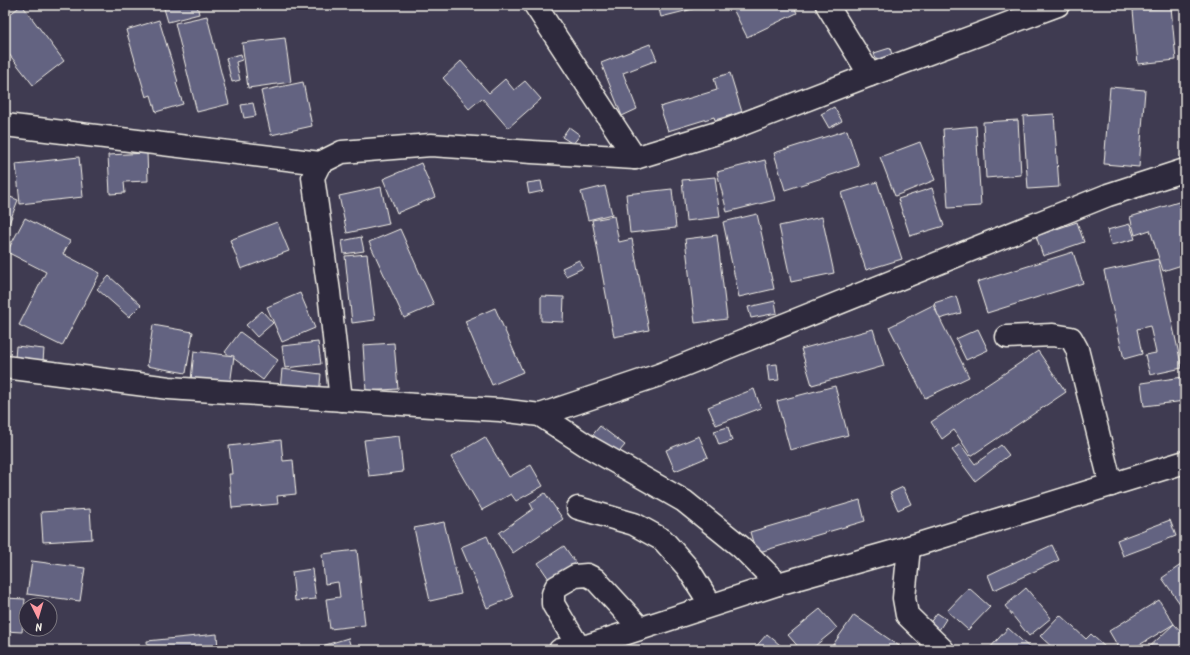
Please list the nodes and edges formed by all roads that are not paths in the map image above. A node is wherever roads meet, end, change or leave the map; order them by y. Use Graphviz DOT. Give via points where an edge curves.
graph roads {
  1 [pos="535,5"];
  2 [pos="827,5"];
  3 [pos="1058,5"];
  4 [pos="870,75"];
  5 [pos="5,125"];
  6 [pos="635,158"];
  7 [pos="320,163"];
  8 [pos="1185,170"];
  9 [pos="1007,337"];
  10 [pos="5,367"];
  11 [pos="341,400"];
  12 [pos="540,415"];
  13 [pos="1185,462"];
  14 [pos="1111,485"];
  15 [pos="578,508"];
  16 [pos="909,547"];
  17 [pos="778,584"];
  18 [pos="711,605"];
  19 [pos="640,628"];
  20 [pos="569,648"];
  21 [pos="942,650"];
  1 -- 6 [label="street"];
  2 -- 4 [label="street"];
  3 -- 4 [label="street"];
  4 -- 6 [label="street" via="730,129"];
  5 -- 7 [label="street"];
  6 -- 7 [label="street" via="431,145 342,152"];
  7 -- 11 [label="street" via="313,177"];
  8 -- 12 [label="street" via="1108,196 659,376"];
  9 -- 14 [label="street" via="1053,335 1071,338 1077,349"];
  10 -- 11 [label="street" via="169,388"];
  11 -- 12 [label="street"];
  12 -- 17 [label="street" via="589,447 684,501 741,547"];
  13 -- 14 [label="street"];
  14 -- 16 [label="street"];
  15 -- 18 [label="street" via="634,524 663,540 687,567"];
  16 -- 17 [label="street"];
  16 -- 21 [label="street" via="904,598 907,615"];
  17 -- 18 [label="street"];
  18 -- 19 [label="street"];
  19 -- 20 [label="street" via="590,645"];
  19 -- 20 [label="street" via="596,579 587,575 575,576 556,587 553,594 553,604"];
}
